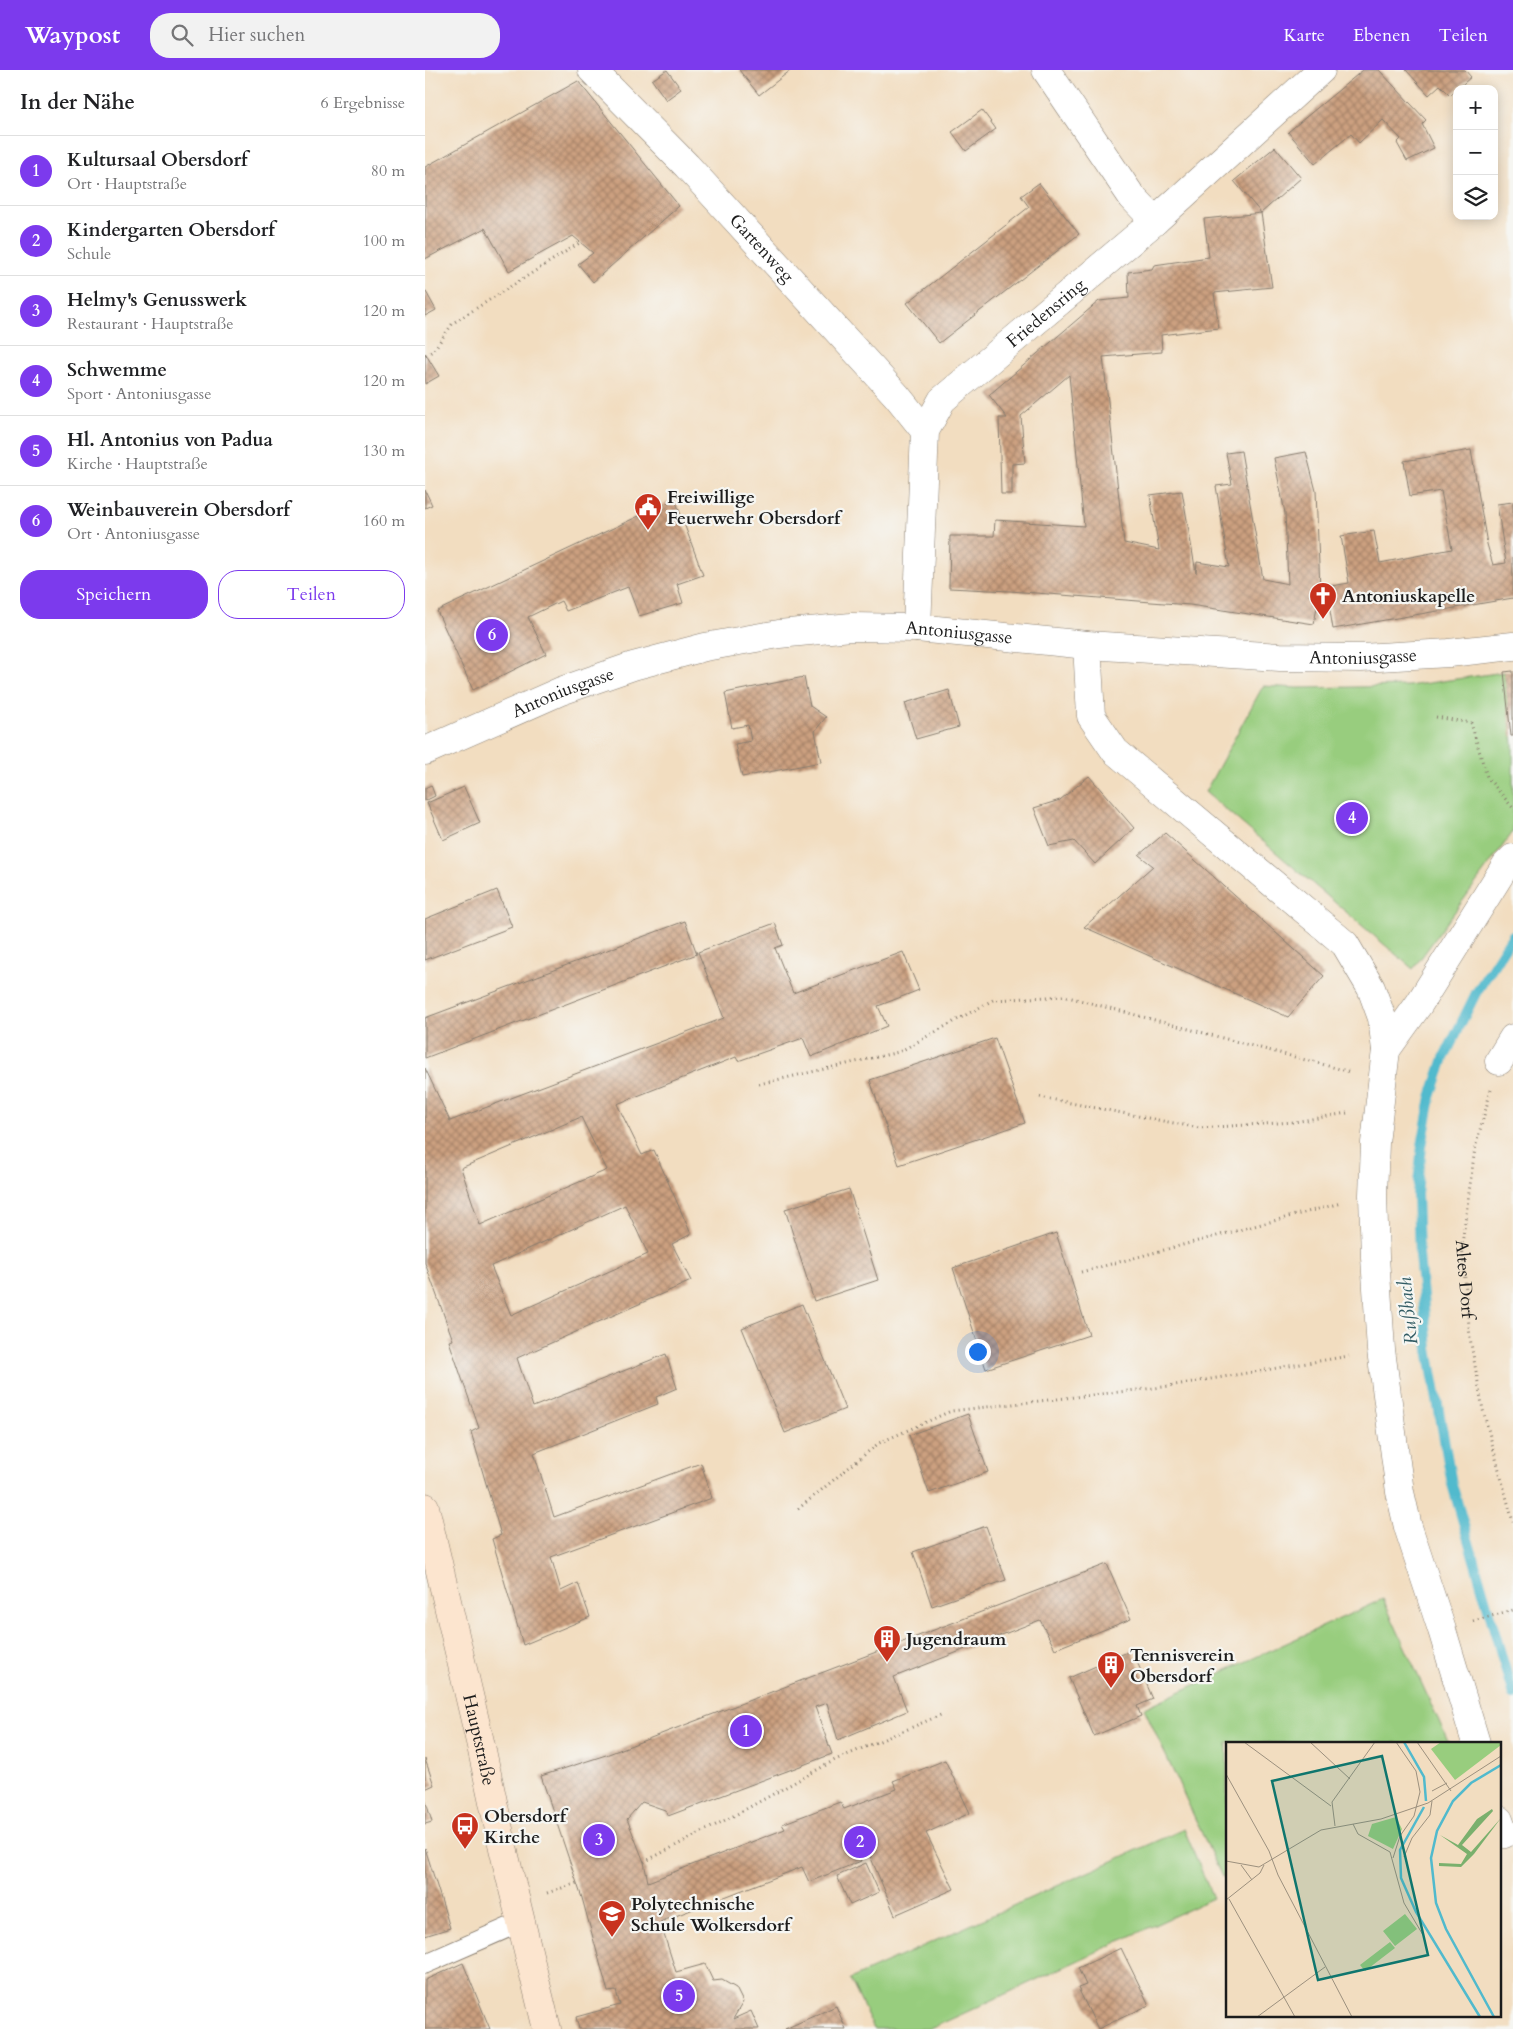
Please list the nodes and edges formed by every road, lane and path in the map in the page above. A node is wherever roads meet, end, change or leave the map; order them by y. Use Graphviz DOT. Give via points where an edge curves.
graph roads {
  1 [pos="592,70"];
  2 [pos="1046,70"];
  3 [pos="1321,70"];
  4 [pos="1155,221"];
  5 [pos="581,242"];
  6 [pos="426,355"];
  7 [pos="925,431"];
  8 [pos="917,628"];
  9 [pos="1087,645"];
  10 [pos="1513,646"];
  11 [pos="1436,717"];
  12 [pos="425,751"];
  13 [pos="1513,808"];
  14 [pos="1513,858"];
  15 [pos="1506,1050"];
  16 [pos="1385,1062"];
  17 [pos="759,1084"];
  18 [pos="1040,1097"];
  19 [pos="1379,1107"];
  20 [pos="1373,1195"];
  21 [pos="1081,1272"];
  22 [pos="1381,1350"];
  23 [pos="425,1507"];
  24 [pos="798,1509"];
  25 [pos="1513,1521"];
  26 [pos="1513,1610"];
  27 [pos="1471,1622"];
  28 [pos="943,1714"];
  29 [pos="1476,1742"];
  30 [pos="644,1862"];
  31 [pos="521,1922"];
  32 [pos="425,1964"];
  33 [pos="547,2029"];
  1 -- 7 [label="street, Gartenweg" via="687,166"];
  2 -- 4 [label="street" via="1132,197"];
  3 -- 4 [label="street, Friedensring"];
  4 -- 7 [label="street, Friedensring" via="942,400"];
  5 -- 6 [label="path" via="453,324 433,351"];
  7 -- 8 [label="street, Friedensring"];
  8 -- 9 [label="street, Antoniusgasse"];
  8 -- 12 [label="street, Antoniusgasse" via="833,629 779,634 705,647 633,666 561,691"];
  9 -- 10 [label="street, Antoniusgasse" via="1279,657 1361,658"];
  9 -- 16 [label="street" via="1091,716 1115,751 1345,944 1371,988 1382,1018"];
  11 -- 13 [label="path" via="1471,724 1487,777"];
  14 -- 16 [label="street"];
  15 -- 25 [label="path, Altes Dorf" via="1475,1148 1462,1244 1470,1338 1483,1410"];
  16 -- 17 [label="path" via="1351,1072 1064,996 993,1000 899,1052"];
  16 -- 19 [label="street"];
  18 -- 19 [label="path" via="1199,1128 1294,1122"];
  19 -- 20 [label="street"];
  20 -- 21 [label="path"];
  20 -- 22 [label="street"];
  22 -- 24 [label="path" via="1163,1387 951,1411 879,1443"];
  22 -- 29 [label="street" via="1406,1519"];
  23 -- 31 [label="main road, Hauptstraße"];
  26 -- 27 [label="path"];
  28 -- 30 [label="path" via="835,1760"];
  31 -- 32 [label="lane"];
  31 -- 33 [label="main road, Hauptstraße"];
}
